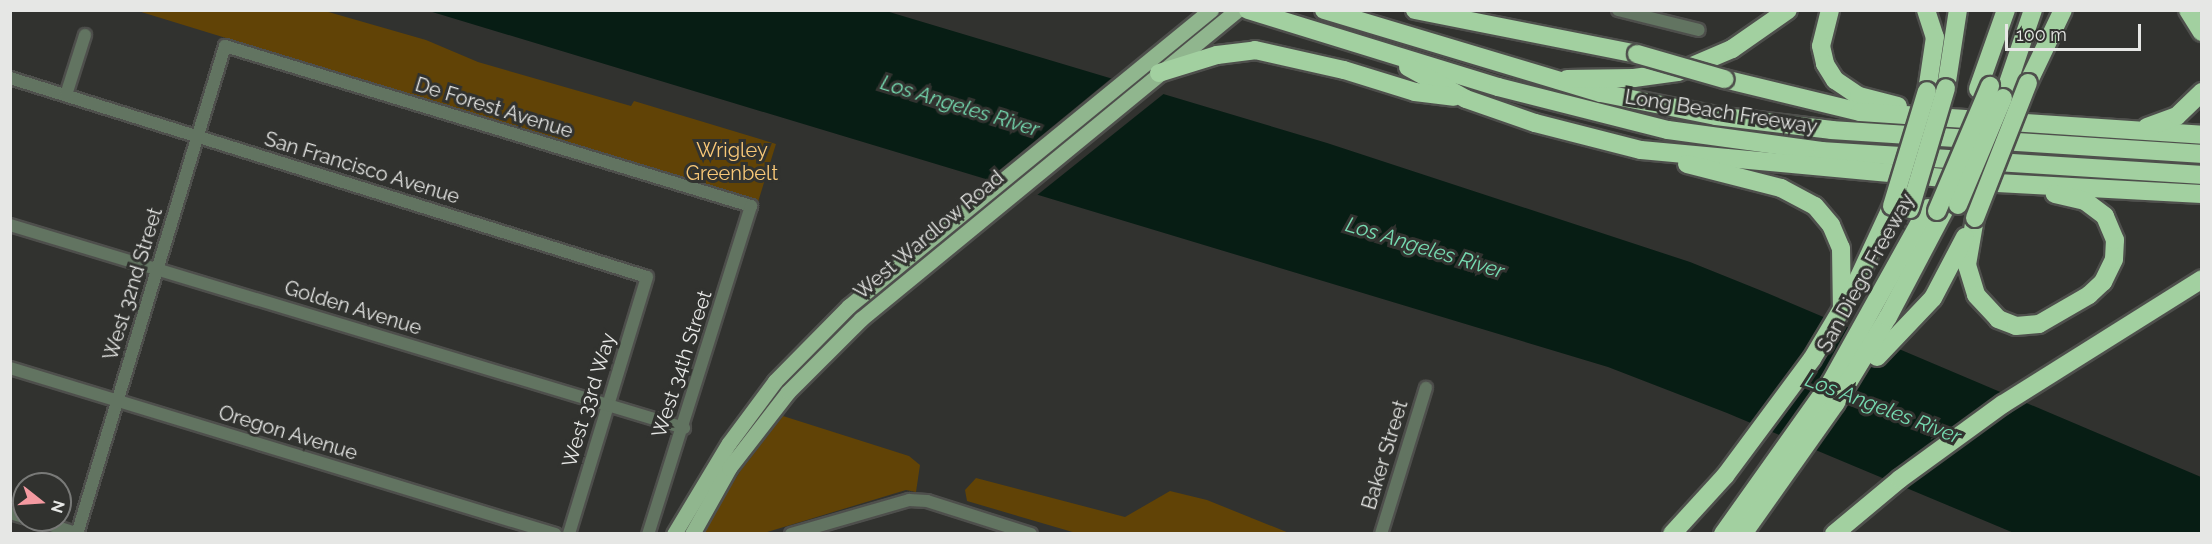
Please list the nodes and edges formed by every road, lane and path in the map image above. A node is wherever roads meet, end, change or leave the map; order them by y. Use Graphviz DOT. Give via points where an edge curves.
graph roads {
  1 [pos="1211,10"];
  2 [pos="1237,10"];
  3 [pos="1248,10"];
  4 [pos="1324,10"];
  5 [pos="1414,10"];
  6 [pos="1618,10"];
  7 [pos="1788,10"];
  8 [pos="1830,10"];
  9 [pos="1926,10"];
  10 [pos="1958,10"];
  11 [pos="2006,10"];
  12 [pos="2016,10"];
  13 [pos="2022,10"];
  14 [pos="2033,10"];
  15 [pos="2052,10"];
  16 [pos="2063,10"];
  17 [pos="2188,10"];
  18 [pos="1669,16"];
  19 [pos="1699,30"];
  20 [pos="2202,32"];
  21 [pos="85,34"];
  22 [pos="225,46"];
  23 [pos="1371,48"];
  24 [pos="1159,73"];
  25 [pos="10,78"];
  26 [pos="1556,80"];
  27 [pos="2028,83"];
  28 [pos="1991,93"];
  29 [pos="2202,93"];
  30 [pos="66,95"];
  31 [pos="1466,99"];
  32 [pos="1949,119"];
  33 [pos="2132,130"];
  34 [pos="2202,135"];
  35 [pos="198,138"];
  36 [pos="1641,150"];
  37 [pos="2202,154"];
  38 [pos="2202,175"];
  39 [pos="1997,183"];
  40 [pos="2202,194"];
  41 [pos="751,206"];
  42 [pos="1929,207"];
  43 [pos="1975,218"];
  44 [pos="10,225"];
  45 [pos="157,270"];
  46 [pos="647,277"];
  47 [pos="2202,279"];
  48 [pos="1903,285"];
  49 [pos="1842,311"];
  50 [pos="1877,357"];
  51 [pos="10,369"];
  52 [pos="1426,388"];
  53 [pos="117,401"];
  54 [pos="609,406"];
  55 [pos="684,428"];
  56 [pos="1740,532"];
  57 [pos="78,533"];
  58 [pos="555,534"];
  59 [pos="569,534"];
  60 [pos="648,534"];
  61 [pos="674,534"];
  62 [pos="692,534"];
  63 [pos="791,534"];
  64 [pos="1031,534"];
  65 [pos="1381,534"];
  66 [pos="1672,534"];
  67 [pos="1834,534"];
  1 -- 61 [label="main road, West Wardlow Road" via="849,306 775,381 729,443"];
  2 -- 24 [label="main road, West Wardlow Road"];
  3 -- 23 [label="highway, Long Beach Freeway"];
  4 -- 26 [label="highway, Long Beach Freeway"];
  5 -- 32 [label="highway, bridge" via="1637,54 1833,108"];
  6 -- 18 [label="street"];
  7 -- 26 [label="highway" via="1732,49 1678,72 1634,78"];
  8 -- 32 [label="highway" via="1821,46 1825,64 1840,85 1869,99"];
  9 -- 42 [label="highway, bridge" via="1935,37 1927,91"];
  10 -- 42 [label="highway, bridge"];
  11 -- 28 [label="highway, San Diego Freeway"];
  12 -- 28 [label="highway"];
  13 -- 28 [label="highway"];
  14 -- 28 [label="highway, San Diego Freeway"];
  15 -- 27 [label="highway"];
  16 -- 27 [label="highway"];
  17 -- 20 [label="highway"];
  18 -- 19 [label="street"];
  21 -- 30 [label="street"];
  22 -- 35 [label="street, West 32nd Street"];
  22 -- 41 [label="street, De Forest Avenue"];
  23 -- 31 [label="highway"];
  23 -- 38 [label="highway, Long Beach Freeway" via="1561,105 1711,137 1857,153"];
  24 -- 31 [label="highway" via="1241,51 1275,52 1415,92"];
  24 -- 62 [label="main road, West Wardlow Road" via="861,319 788,392 729,468"];
  25 -- 30 [label="street, San Francisco Avenue"];
  26 -- 37 [label="highway, Long Beach Freeway" via="1646,103 1771,124"];
  27 -- 43 [label="highway, bridge"];
  28 -- 42 [label="highway, San Diego Freeway"];
  28 -- 42 [label="highway, San Diego Freeway, bridge"];
  29 -- 33 [label="highway" via="2177,117"];
  30 -- 35 [label="street, San Francisco Avenue"];
  31 -- 36 [label="highway" via="1575,136"];
  32 -- 33 [label="highway"];
  33 -- 34 [label="highway"];
  35 -- 45 [label="street, West 32nd Street"];
  35 -- 46 [label="street, San Francisco Avenue"];
  36 -- 39 [label="highway"];
  36 -- 49 [label="highway" via="1799,195 1831,225 1843,260"];
  39 -- 40 [label="highway"];
  39 -- 43 [label="highway" via="2073,197 2097,208 2112,228 2115,240 2110,272 2090,295 2050,320 2028,325 2006,322 1989,312 1971,285 1967,265"];
  41 -- 55 [label="street, West 34th Street"];
  42 -- 48 [label="highway, San Diego Freeway"];
  42 -- 48 [label="highway, San Diego Freeway" via="1906,252"];
  42 -- 49 [label="highway" via="1863,269"];
  43 -- 50 [label="highway" via="1933,298"];
  44 -- 45 [label="street, Golden Avenue"];
  45 -- 53 [label="street, West 32nd Street"];
  45 -- 54 [label="street, Golden Avenue"];
  46 -- 54 [label="street, West 33rd Way"];
  47 -- 67 [label="highway" via="1968,428"];
  48 -- 50 [label="highway, San Diego Freeway"];
  48 -- 56 [label="highway, San Diego Freeway" via="1803,425"];
  49 -- 66 [label="highway" via="1772,417"];
  50 -- 56 [label="highway, San Diego Freeway" via="1803,470"];
  51 -- 53 [label="street, Oregon Avenue"];
  52 -- 65 [label="street, Baker Street"];
  53 -- 57 [label="street, West 32nd Street"];
  53 -- 58 [label="street, Oregon Avenue"];
  54 -- 55 [label="street, Golden Avenue"];
  54 -- 59 [label="street, West 33rd Way"];
  55 -- 60 [label="street, West 34th Street"];
  63 -- 64 [label="street" via="909,500 927,501"];
}
